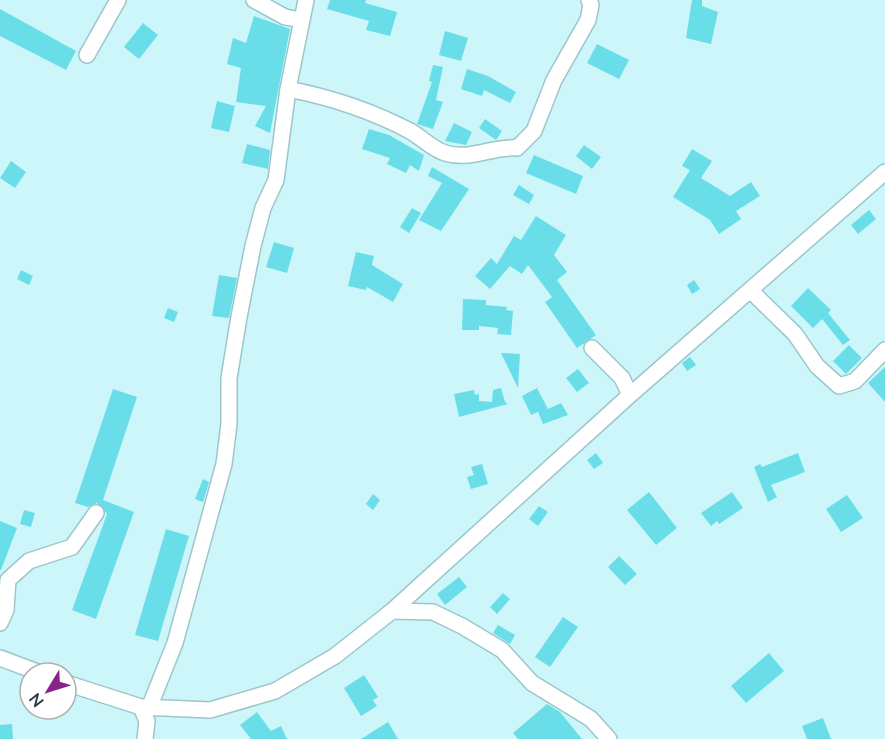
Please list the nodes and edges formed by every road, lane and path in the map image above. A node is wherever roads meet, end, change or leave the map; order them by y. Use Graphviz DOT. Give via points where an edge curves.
graph roads {
  1 [pos="118,0"];
  2 [pos="254,0"];
  3 [pos="306,0"];
  4 [pos="589,0"];
  5 [pos="301,20"];
  6 [pos="87,55"];
  7 [pos="288,89"];
  8 [pos="885,172"];
  9 [pos="750,290"];
  10 [pos="592,348"];
  11 [pos="885,350"];
  12 [pos="630,395"];
  13 [pos="96,513"];
  14 [pos="392,611"];
  15 [pos="0,623"];
  16 [pos="0,658"];
  17 [pos="18,665"];
  18 [pos="78,687"];
  19 [pos="148,711"];
  20 [pos="145,739"];
  21 [pos="609,739"];
  1 -- 6 [label="street"];
  2 -- 5 [label="street" via="285,17"];
  3 -- 5 [label="street"];
  4 -- 7 [label="street" via="588,20 554,80 534,131 517,148 500,147 467,157 443,153 409,131 329,98"];
  5 -- 7 [label="street"];
  7 -- 19 [label="street" via="276,180 263,208 237,327 229,378 224,464 175,643"];
  8 -- 9 [label="street"];
  9 -- 11 [label="street" via="795,334 817,366 839,386 855,381"];
  9 -- 12 [label="street"];
  10 -- 12 [label="street" via="622,378"];
  12 -- 14 [label="street"];
  13 -- 15 [label="street" via="72,547 29,561 8,580 6,610"];
  14 -- 19 [label="street" via="335,656 275,691 210,710"];
  14 -- 21 [label="street" via="433,612 472,632 502,650 532,683 591,718"];
  16 -- 17 [label="street"];
  18 -- 19 [label="street"];
  19 -- 20 [label="street"];
}
